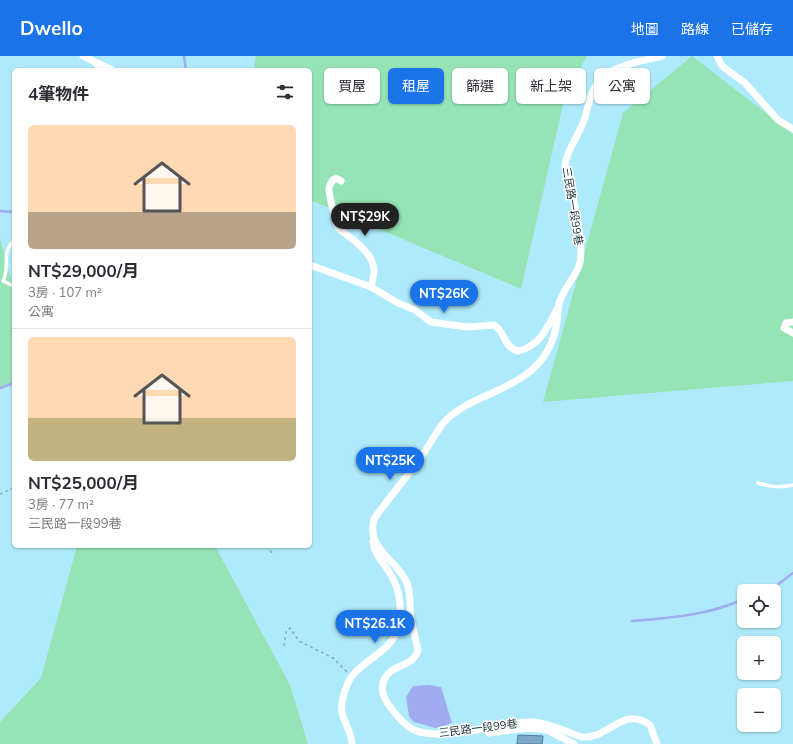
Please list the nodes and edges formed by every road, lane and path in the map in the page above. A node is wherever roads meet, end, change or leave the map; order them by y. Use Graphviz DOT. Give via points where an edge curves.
graph roads {
  1 [pos="83,56"];
  2 [pos="662,56"];
  3 [pos="717,56"];
  4 [pos="91,61"];
  5 [pos="98,68"];
  6 [pos="109,68"];
  7 [pos="793,129"];
  8 [pos="342,181"];
  9 [pos="12,244"];
  10 [pos="312,266"];
  11 [pos="12,285"];
  12 [pos="371,287"];
  13 [pos="559,303"];
  14 [pos="793,322"];
  15 [pos="793,333"];
  16 [pos="758,483"];
  17 [pos="793,485"];
  18 [pos="12,489"];
  19 [pos="0,494"];
  20 [pos="373,537"];
  21 [pos="268,548"];
  22 [pos="273,554"];
  23 [pos="284,646"];
  24 [pos="352,676"];
  25 [pos="473,731"];
  26 [pos="352,744"];
  27 [pos="574,744"];
  28 [pos="657,744"];
  1 -- 4 [label="street"];
  2 -- 13 [label="street, 三民路一段99巷" via="621,66 608,73 592,92 583,124 566,156 565,165 578,226 580,256 579,265"];
  3 -- 7 [label="street" via="722,66 745,83 778,120"];
  4 -- 5 [label="lane"];
  4 -- 6 [label="street"];
  8 -- 12 [label="street" via="333,179 328,189 335,222 338,228 364,251 371,263 374,270"];
  9 -- 11 [label="lane" via="6,252 6,274 3,281"];
  10 -- 12 [label="street"];
  12 -- 13 [label="street" via="398,304 415,310 431,322 467,327 494,325 510,347 518,351 533,346 543,335"];
  13 -- 20 [label="street, 三民路一段99巷" via="552,343 543,359 515,382 459,408 437,429 426,450 374,519"];
  14 -- 15 [label="street" via="786,322 784,328"];
  16 -- 17 [label="lane" via="770,487"];
  18 -- 19 [label="path"];
  20 -- 24 [label="street" via="373,546 378,557 399,590 400,620 391,643"];
  20 -- 25 [label="street, 三民路一段99巷" via="406,581 418,651 413,660 389,673 384,680 384,698 407,726 414,730 434,734"];
  21 -- 22 [label="path"];
  23 -- 24 [label="path" via="286,632 290,628 299,641 333,658"];
  24 -- 26 [label="street" via="341,709"];
  25 -- 27 [label="street" via="486,734 517,729 541,730"];
  25 -- 28 [label="street, 三民路一段99巷" via="531,722 589,738 598,736 618,723 637,719 650,725"];
}
